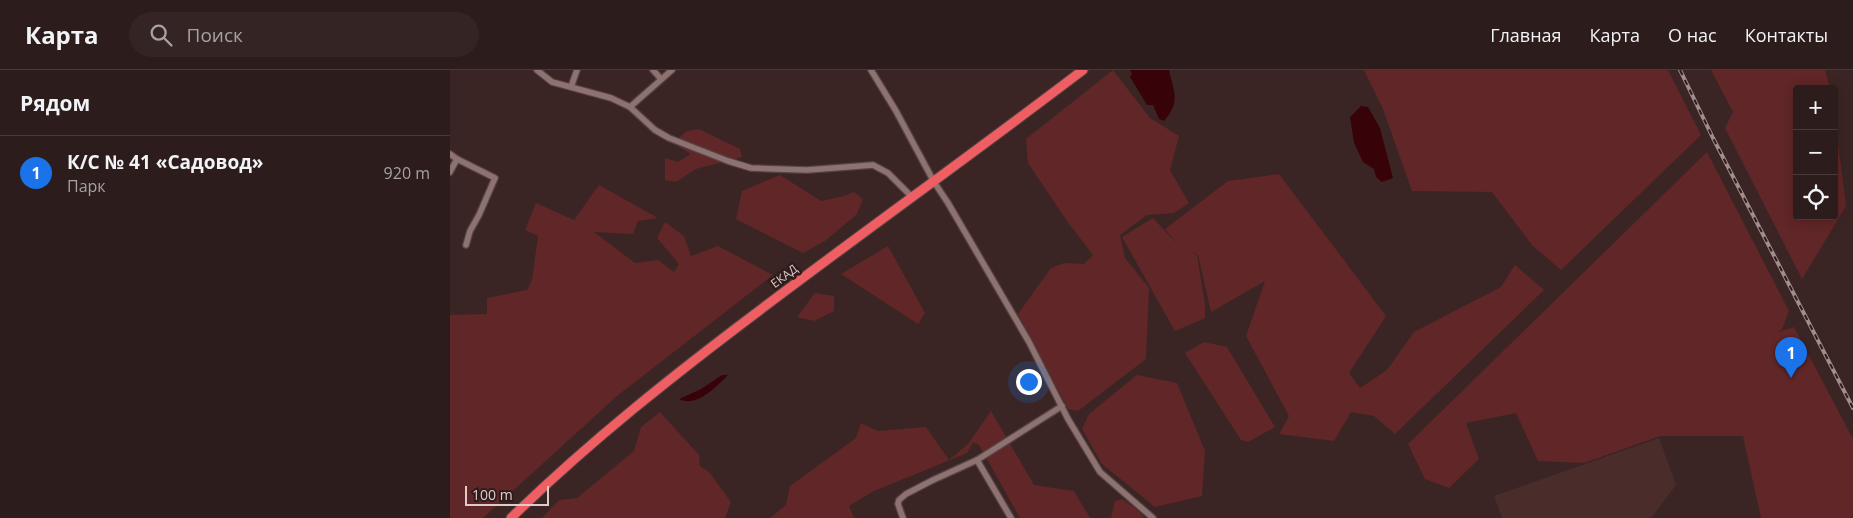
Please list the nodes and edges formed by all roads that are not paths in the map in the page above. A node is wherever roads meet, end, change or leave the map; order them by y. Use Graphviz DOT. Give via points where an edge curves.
graph roads {
  1 [pos="537,70"];
  2 [pos="577,70"];
  3 [pos="653,70"];
  4 [pos="672,70"];
  5 [pos="871,70"];
  6 [pos="1083,70"];
  7 [pos="661,79"];
  8 [pos="570,87"];
  9 [pos="630,107"];
  10 [pos="450,154"];
  11 [pos="457,159"];
  12 [pos="450,172"];
  13 [pos="890,175"];
  14 [pos="899,176"];
  15 [pos="934,182"];
  16 [pos="912,197"];
  17 [pos="466,245"];
  18 [pos="1062,406"];
  19 [pos="977,460"];
  20 [pos="511,518"];
  21 [pos="903,518"];
  22 [pos="1011,518"];
  23 [pos="1153,518"];
  1 -- 8 [label="street" via="552,82"];
  2 -- 8 [label="street"];
  3 -- 7 [label="street"];
  4 -- 7 [label="street"];
  5 -- 15 [label="street"];
  6 -- 15 [label="highway, ЕКАД"];
  7 -- 9 [label="street"];
  8 -- 9 [label="street" via="612,98"];
  9 -- 13 [label="street" via="669,138 751,168 807,170 873,165"];
  10 -- 11 [label="street"];
  11 -- 12 [label="street"];
  11 -- 17 [label="street" via="495,178"];
  13 -- 14 [label="street"];
  13 -- 16 [label="street"];
  15 -- 16 [label="highway, ЕКАД"];
  15 -- 18 [label="street" via="1029,342"];
  16 -- 20 [label="highway, ЕКАД" via="688,364 614,424"];
  18 -- 19 [label="street"];
  18 -- 23 [label="street" via="1100,472"];
  19 -- 21 [label="street" via="906,494 899,500 898,509"];
  19 -- 22 [label="street"];
}
